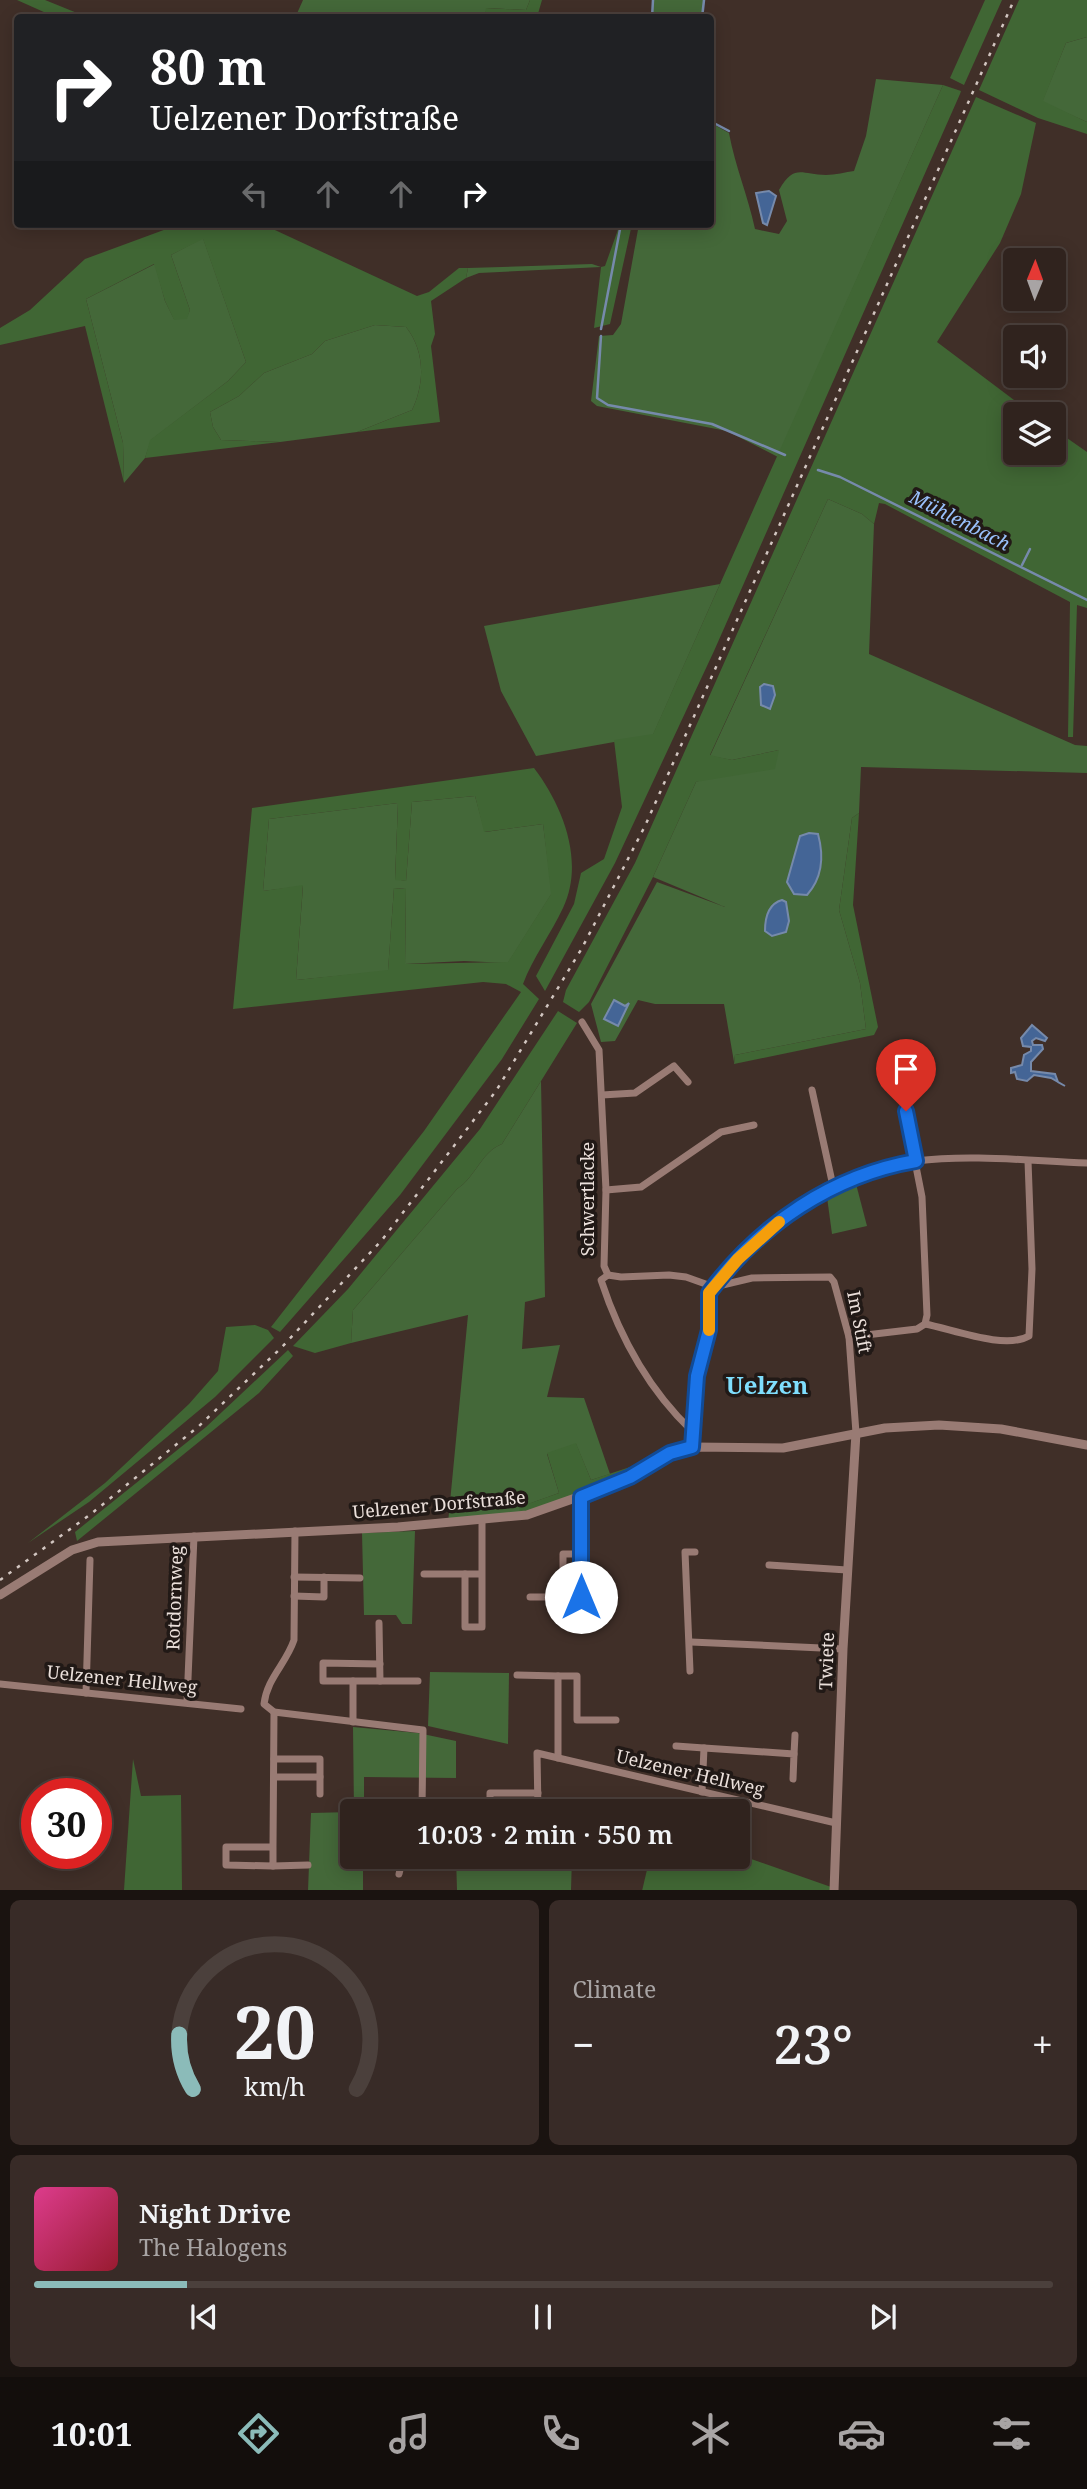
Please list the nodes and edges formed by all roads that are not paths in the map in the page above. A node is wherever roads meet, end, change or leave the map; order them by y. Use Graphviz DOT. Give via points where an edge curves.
graph roads {
  1 [pos="582,1022"];
  2 [pos="895,1060"];
  3 [pos="688,1082"];
  4 [pos="812,1090"];
  5 [pos="602,1095"];
  6 [pos="754,1125"];
  7 [pos="916,1161"];
  8 [pos="1028,1161"];
  9 [pos="1087,1163"];
  10 [pos="833,1186"];
  11 [pos="606,1190"];
  12 [pos="608,1275"];
  13 [pos="713,1287"];
  14 [pos="925,1324"];
  15 [pos="849,1337"];
  16 [pos="692,1431"];
  17 [pos="856,1433"];
  18 [pos="1087,1446"];
  19 [pos="692,1447"];
  20 [pos="581,1497"];
  21 [pos="482,1521"];
  22 [pos="295,1531"];
  23 [pos="194,1536"];
  24 [pos="695,1552"];
  25 [pos="581,1554"];
  26 [pos="90,1560"];
  27 [pos="769,1565"];
  28 [pos="847,1570"];
  29 [pos="424,1574"];
  30 [pos="465,1574"];
  31 [pos="482,1574"];
  32 [pos="294,1577"];
  33 [pos="324,1577"];
  34 [pos="360,1578"];
  35 [pos="0,1595"];
  36 [pos="294,1596"];
  37 [pos="530,1597"];
  38 [pos="563,1597"];
  39 [pos="379,1623"];
  40 [pos="691,1642"];
  41 [pos="843,1649"];
  42 [pos="380,1664"];
  43 [pos="690,1671"];
  44 [pos="517,1675"];
  45 [pos="558,1675"];
  46 [pos="353,1681"];
  47 [pos="380,1681"];
  48 [pos="418,1681"];
  49 [pos="0,1684"];
  50 [pos="86,1693"];
  51 [pos="187,1702"];
  52 [pos="241,1709"];
  53 [pos="274,1712"];
  54 [pos="558,1720"];
  55 [pos="577,1720"];
  56 [pos="616,1720"];
  57 [pos="353,1722"];
  58 [pos="794,1735"];
  59 [pos="676,1746"];
  60 [pos="704,1748"];
  61 [pos="794,1754"];
  62 [pos="558,1758"];
  63 [pos="274,1759"];
  64 [pos="274,1777"];
  65 [pos="320,1777"];
  66 [pos="793,1779"];
  67 [pos="702,1792"];
  68 [pos="538,1793"];
  69 [pos="320,1794"];
  70 [pos="422,1799"];
  71 [pos="490,1799"];
  72 [pos="538,1799"];
  73 [pos="836,1823"];
  74 [pos="273,1847"];
  75 [pos="308,1865"];
  76 [pos="273,1866"];
  77 [pos="400,1869"];
  78 [pos="399,1874"];
  79 [pos="834,1890"];
  1 -- 5 [label="street, Schwertlacke" via="599,1050"];
  2 -- 7 [label="street"];
  3 -- 5 [label="street" via="674,1066 635,1093"];
  4 -- 10 [label="street"];
  5 -- 11 [label="street, Schwertlacke"];
  6 -- 11 [label="street" via="720,1132 640,1186"];
  7 -- 8 [label="street"];
  7 -- 10 [label="street" via="867,1172"];
  7 -- 14 [label="street" via="924,1233"];
  8 -- 9 [label="street"];
  8 -- 14 [label="street" via="1029,1336 983,1338"];
  10 -- 13 [label="street" via="779,1222"];
  11 -- 12 [label="street, Schwertlacke" via="604,1266"];
  12 -- 13 [label="street" via="669,1275"];
  12 -- 16 [label="street, Schwertlacke" via="601,1280 626,1344 670,1410"];
  13 -- 15 [label="street, Im Stift" via="752,1278 830,1277"];
  13 -- 16 [label="street" via="707,1301 709,1330 697,1376"];
  14 -- 15 [label="street"];
  15 -- 17 [label="street, Im Stift"];
  16 -- 19 [label="street"];
  17 -- 18 [label="street, Uelzener Dorfstraße" via="963,1426"];
  17 -- 19 [label="street, Uelzener Dorfstraße" via="783,1448"];
  17 -- 28 [label="street, Twiete"];
  19 -- 20 [label="street, Uelzener Dorfstraße" via="670,1453 630,1477"];
  20 -- 21 [label="street, Uelzener Dorfstraße" via="527,1515"];
  20 -- 25 [label="street"];
  21 -- 22 [label="street, Uelzener Dorfstraße"];
  21 -- 31 [label="street"];
  22 -- 23 [label="street, Uelzener Dorfstraße"];
  22 -- 32 [label="street"];
  23 -- 35 [label="street, Uelzener Dorfstraße" via="88,1544"];
  23 -- 51 [label="street, Rotdornweg"];
  24 -- 40 [label="street" via="681,1551"];
  25 -- 38 [label="street" via="581,1597"];
  25 -- 38 [label="street" via="563,1554"];
  26 -- 50 [label="street"];
  27 -- 28 [label="street"];
  28 -- 41 [label="street, Twiete"];
  29 -- 30 [label="street"];
  30 -- 31 [label="street"];
  30 -- 31 [label="street" via="465,1627 482,1627"];
  32 -- 33 [label="street"];
  32 -- 36 [label="street"];
  33 -- 34 [label="street"];
  33 -- 36 [label="street" via="324,1597"];
  36 -- 53 [label="street" via="294,1640 264,1699 267,1709"];
  37 -- 38 [label="street"];
  39 -- 42 [label="street"];
  40 -- 41 [label="street"];
  40 -- 43 [label="street"];
  41 -- 73 [label="street, Twiete"];
  42 -- 46 [label="street" via="323,1663 323,1681"];
  42 -- 47 [label="street"];
  44 -- 45 [label="street"];
  45 -- 54 [label="street"];
  45 -- 55 [label="street" via="577,1676"];
  46 -- 47 [label="street"];
  46 -- 57 [label="street"];
  47 -- 48 [label="street"];
  49 -- 50 [label="street, Uelzener Hellweg"];
  50 -- 51 [label="street, Uelzener Hellweg"];
  51 -- 52 [label="street, Uelzener Hellweg"];
  53 -- 57 [label="street"];
  53 -- 63 [label="street"];
  54 -- 55 [label="street"];
  54 -- 62 [label="street"];
  55 -- 56 [label="street"];
  57 -- 70 [label="street" via="423,1730"];
  58 -- 61 [label="street"];
  59 -- 60 [label="street"];
  60 -- 61 [label="street"];
  60 -- 67 [label="street"];
  61 -- 66 [label="street"];
  62 -- 67 [label="street, Uelzener Hellweg"];
  62 -- 68 [label="street, Uelzener Hellweg" via="537,1753"];
  63 -- 64 [label="street"];
  63 -- 65 [label="street" via="320,1759"];
  64 -- 65 [label="street"];
  64 -- 74 [label="street"];
  65 -- 69 [label="street"];
  67 -- 73 [label="street, Uelzener Hellweg"];
  68 -- 71 [label="street" via="490,1793"];
  68 -- 72 [label="street"];
  73 -- 79 [label="street, Twiete"];
  74 -- 76 [label="street"];
  74 -- 76 [label="street" via="226,1847 226,1865"];
  75 -- 76 [label="street"];
  77 -- 78 [label="street"];
}
